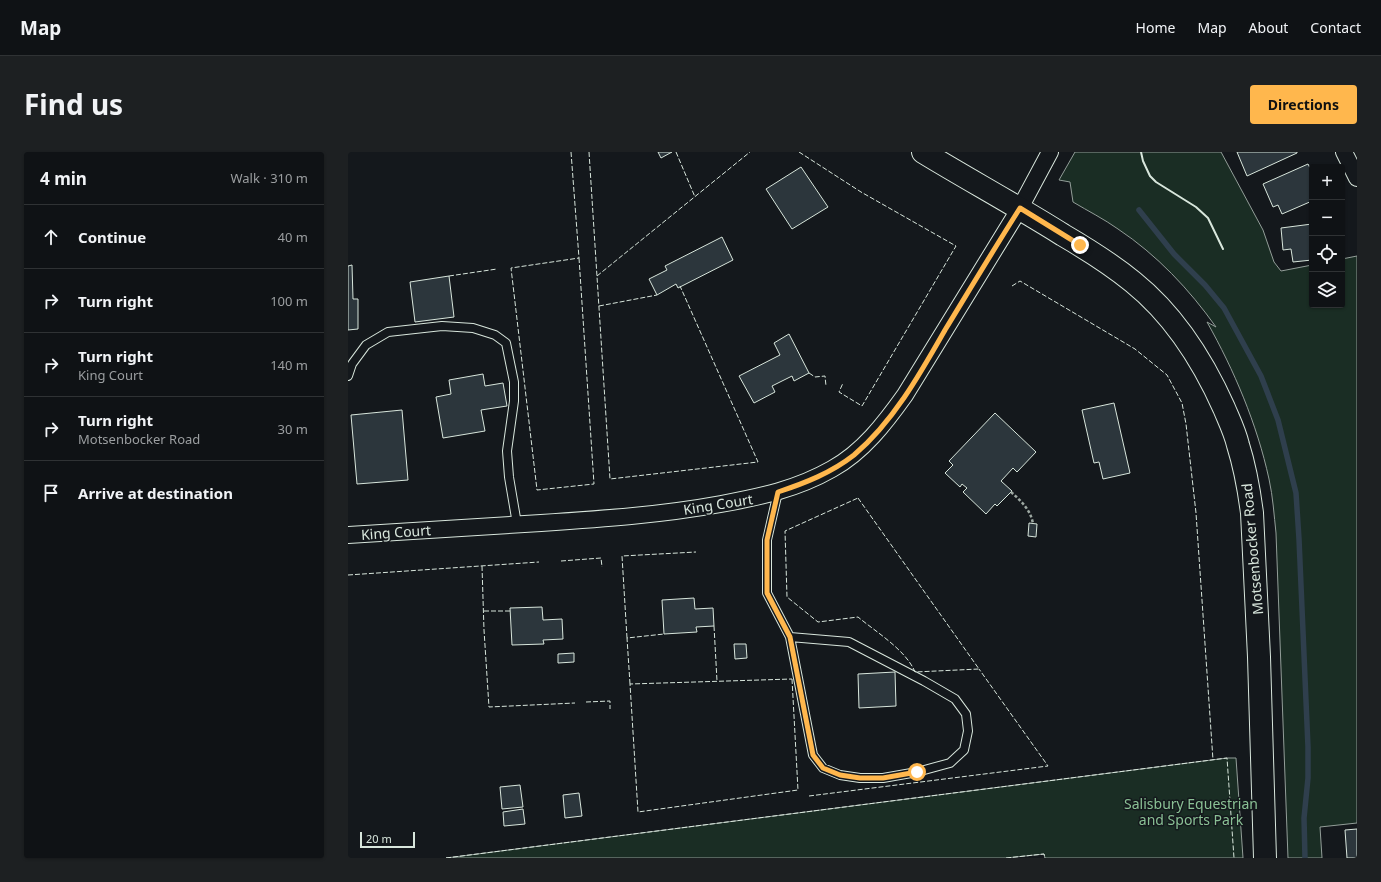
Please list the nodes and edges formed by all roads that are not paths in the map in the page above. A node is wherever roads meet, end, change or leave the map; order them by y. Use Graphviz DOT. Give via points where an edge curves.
graph roads {
  1 [pos="922,152"];
  2 [pos="1050,152"];
  3 [pos="1344,152"];
  4 [pos="1357,178"];
  5 [pos="1020,208"];
  6 [pos="348,376"];
  7 [pos="778,492"];
  8 [pos="517,524"];
  9 [pos="348,535"];
  10 [pos="790,637"];
  11 [pos="1265,858"];
  1 -- 5 [label="main road, Motsenbocker Road"];
  2 -- 5 [label="street, King Court"];
  3 -- 4 [label="street"];
  5 -- 7 [label="street, King Court" via="928,359 880,429 854,455 834,468 802,484"];
  5 -- 11 [label="main road, Motsenbocker Road" via="1134,282 1166,314 1203,366 1238,443 1249,490 1255,556"];
  6 -- 8 [label="lane" via="352,364 366,345 388,332 442,326 473,328 506,343 514,382 507,452"];
  7 -- 8 [label="street, King Court" via="697,508 630,516"];
  7 -- 10 [label="lane" via="767,540 767,593"];
  8 -- 9 [label="street, King Court"];
  10 -- 10 [label="lane" via="813,755 823,768 840,775 883,778 950,763 964,750 968,731 966,714 955,699 849,642"];
}
